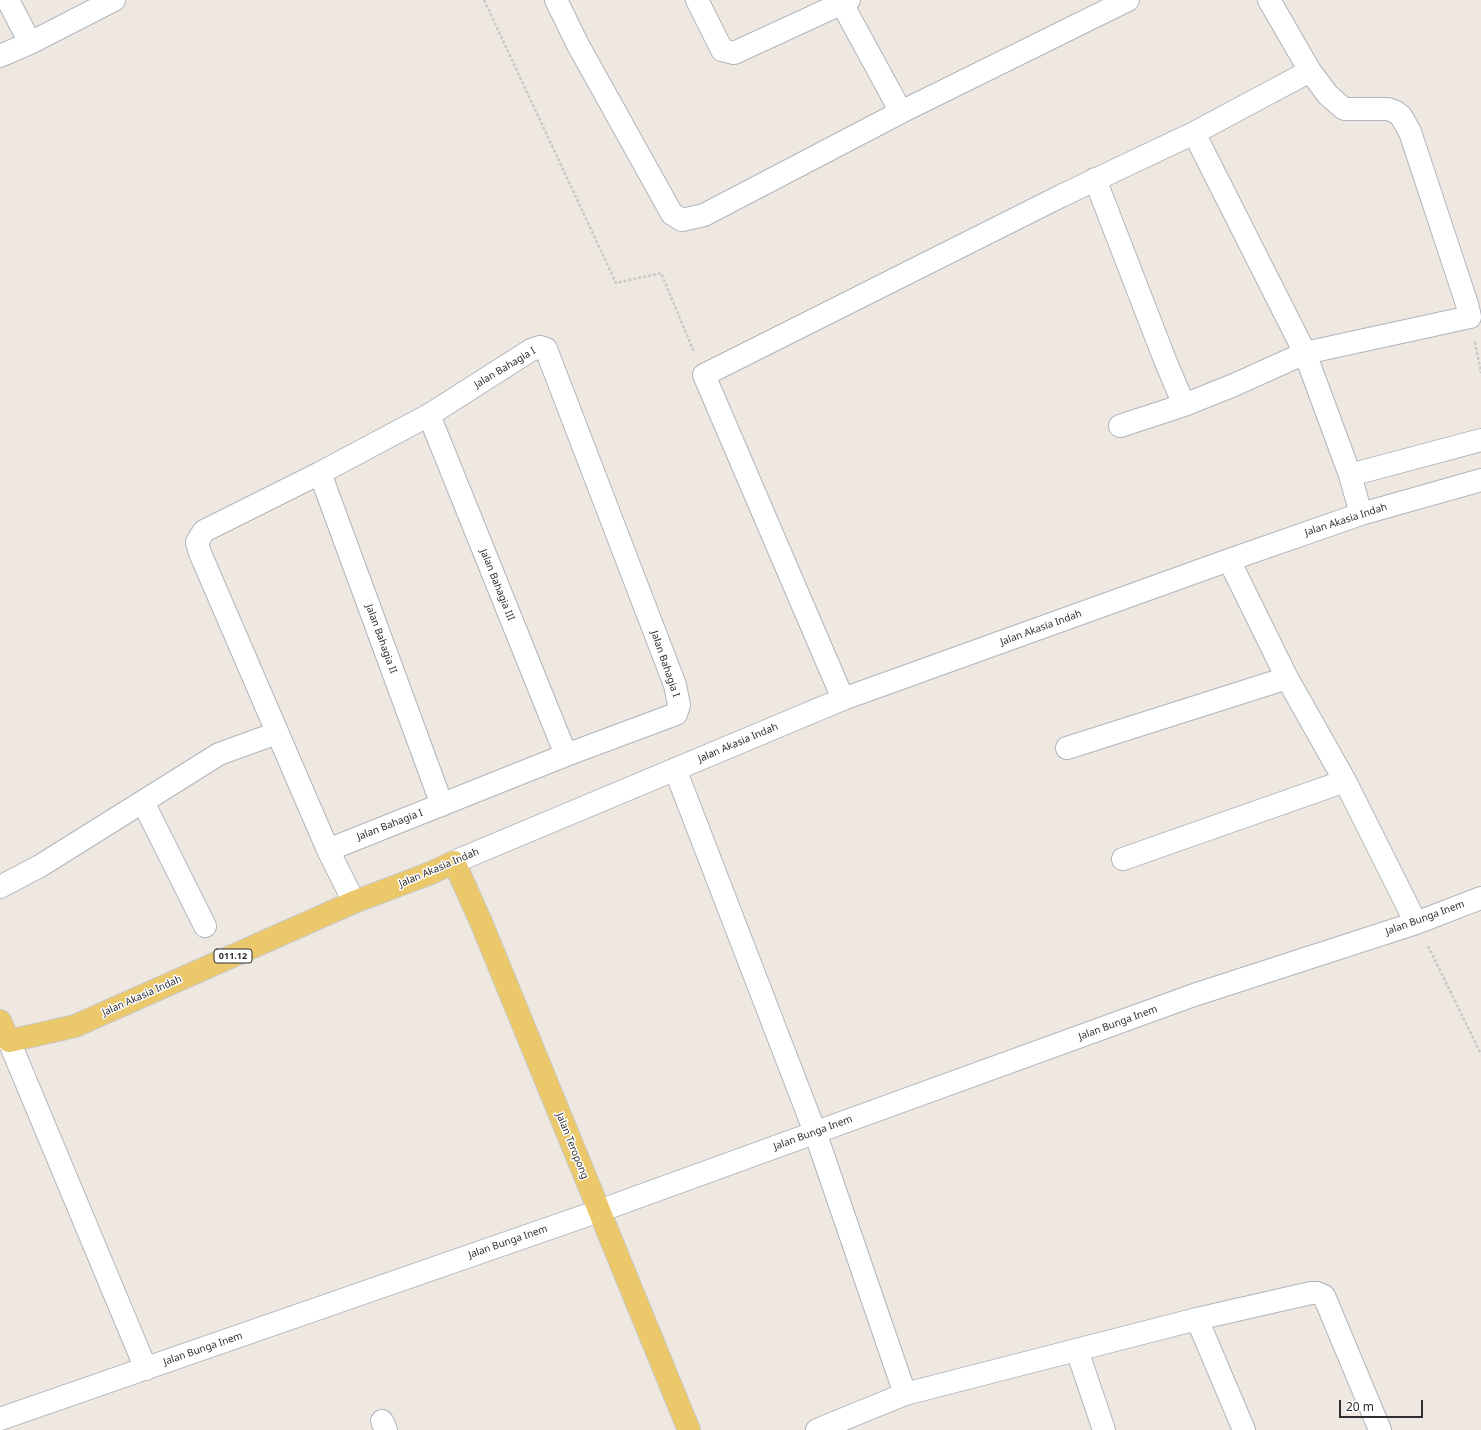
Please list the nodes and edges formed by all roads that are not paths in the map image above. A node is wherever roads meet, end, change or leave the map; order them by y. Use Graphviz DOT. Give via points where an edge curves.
graph roads {
  1 [pos="8,0"];
  2 [pos="114,0"];
  3 [pos="556,0"];
  4 [pos="697,0"];
  5 [pos="1128,0"];
  6 [pos="1269,0"];
  7 [pos="844,1"];
  8 [pos="30,43"];
  9 [pos="0,56"];
  10 [pos="1310,71"];
  11 [pos="901,112"];
  12 [pos="1194,133"];
  13 [pos="1095,179"];
  14 [pos="1305,353"];
  15 [pos="1184,405"];
  16 [pos="429,415"];
  17 [pos="1120,426"];
  18 [pos="1481,440"];
  19 [pos="320,474"];
  20 [pos="1350,475"];
  21 [pos="1481,480"];
  22 [pos="1361,514"];
  23 [pos="1228,560"];
  24 [pos="1287,678"];
  25 [pos="843,699"];
  26 [pos="277,733"];
  27 [pos="1067,748"];
  28 [pos="566,754"];
  29 [pos="674,770"];
  30 [pos="1345,781"];
  31 [pos="142,802"];
  32 [pos="442,805"];
  33 [pos="328,850"];
  34 [pos="1123,859"];
  35 [pos="454,862"];
  36 [pos="0,887"];
  37 [pos="1481,898"];
  38 [pos="354,902"];
  39 [pos="1416,923"];
  40 [pos="205,926"];
  41 [pos="0,1021"];
  42 [pos="9,1041"];
  43 [pos="815,1132"];
  44 [pos="598,1211"];
  45 [pos="1196,1319"];
  46 [pos="1076,1350"];
  47 [pos="146,1369"];
  48 [pos="905,1394"];
  49 [pos="0,1419"];
  50 [pos="830,1428"];
  51 [pos="688,1430"];
  52 [pos="1104,1430"];
  53 [pos="1244,1430"];
  54 [pos="1380,1430"];
  1 -- 8 [label="street"];
  2 -- 8 [label="street"];
  3 -- 11 [label="street" via="578,45 672,214 682,220 704,216"];
  4 -- 7 [label="street" via="722,50 734,53"];
  5 -- 11 [label="street"];
  6 -- 10 [label="street"];
  7 -- 11 [label="street"];
  8 -- 9 [label="street"];
  10 -- 12 [label="street"];
  10 -- 14 [label="street" via="1328,95 1344,109 1388,109 1402,116 1410,132 1470,318"];
  12 -- 13 [label="street"];
  12 -- 14 [label="street"];
  13 -- 15 [label="street"];
  13 -- 25 [label="street" via="704,375"];
  14 -- 15 [label="street"];
  14 -- 20 [label="street"];
  15 -- 17 [label="street"];
  16 -- 19 [label="street, Jalan Bahagia I"];
  16 -- 28 [label="street, Jalan Bahagia III"];
  16 -- 28 [label="street, Jalan Bahagia I" via="531,350 540,346 546,349 674,684 679,705 676,714"];
  18 -- 20 [label="street"];
  19 -- 26 [label="street, Jalan Bahagia I" via="204,531 197,542"];
  19 -- 32 [label="street, Jalan Bahagia II"];
  20 -- 22 [label="street"];
  21 -- 22 [label="street, Jalan Akasia Indah"];
  22 -- 23 [label="street, Jalan Akasia Indah"];
  23 -- 24 [label="street"];
  23 -- 25 [label="street, Jalan Akasia Indah"];
  24 -- 27 [label="street"];
  24 -- 30 [label="street"];
  25 -- 29 [label="street, Jalan Akasia Indah"];
  26 -- 31 [label="street" via="219,754"];
  26 -- 33 [label="street, Jalan Bahagia I"];
  28 -- 32 [label="street, Jalan Bahagia I"];
  29 -- 35 [label="street, Jalan Akasia Indah"];
  29 -- 43 [label="street"];
  30 -- 34 [label="street"];
  30 -- 39 [label="street"];
  31 -- 36 [label="street" via="40,866"];
  31 -- 40 [label="street"];
  32 -- 33 [label="street, Jalan Bahagia I"];
  33 -- 38 [label="street"];
  35 -- 38 [label="main road, Jalan Akasia Indah / 011.12"];
  35 -- 44 [label="main road, Jalan Teropong" via="481,922"];
  37 -- 39 [label="street, Jalan Bunga Inem"];
  38 -- 42 [label="main road, Jalan Akasia Indah / 011.12" via="75,1026"];
  39 -- 43 [label="street, Jalan Bunga Inem" via="1194,995"];
  41 -- 42 [label="main road"];
  42 -- 47 [label="street"];
  43 -- 44 [label="street, Jalan Bunga Inem"];
  43 -- 48 [label="street"];
  44 -- 47 [label="street, Jalan Bunga Inem"];
  44 -- 51 [label="main road, Jalan Teropong"];
  45 -- 46 [label="street"];
  45 -- 53 [label="street"];
  45 -- 54 [label="street" via="1311,1293 1324,1296"];
  46 -- 48 [label="street"];
  46 -- 52 [label="street"];
  47 -- 49 [label="street, Jalan Bunga Inem"];
  48 -- 50 [label="street"];
}
